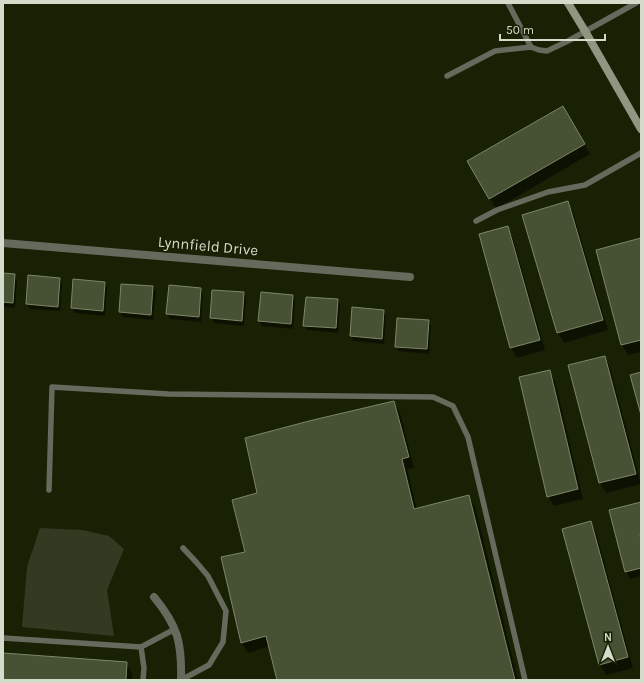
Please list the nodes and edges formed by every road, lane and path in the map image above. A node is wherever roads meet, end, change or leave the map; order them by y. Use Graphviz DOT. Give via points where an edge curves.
graph roads {
  1 [pos="508,3"];
  2 [pos="568,3"];
  3 [pos="636,3"];
  4 [pos="585,31"];
  5 [pos="531,47"];
  6 [pos="447,76"];
  7 [pos="641,129"];
  8 [pos="641,153"];
  9 [pos="476,221"];
  10 [pos="3,243"];
  11 [pos="410,277"];
  12 [pos="49,490"];
  13 [pos="183,548"];
  14 [pos="154,597"];
  15 [pos="175,629"];
  16 [pos="3,638"];
  17 [pos="141,647"];
  18 [pos="143,680"];
  19 [pos="181,680"];
  20 [pos="525,680"];
  1 -- 5 [label="lane"];
  2 -- 4 [label="street"];
  3 -- 4 [label="lane"];
  4 -- 5 [label="lane" via="547,51"];
  4 -- 7 [label="street"];
  5 -- 6 [label="lane" via="495,51"];
  8 -- 9 [label="lane" via="585,185 548,192 497,210"];
  10 -- 11 [label="street, Lynnfield Drive"];
  12 -- 20 [label="lane" via="52,387 168,394 433,397 453,406 468,437"];
  13 -- 19 [label="lane" via="208,576 226,611 223,642 209,665"];
  14 -- 15 [label="street"];
  15 -- 17 [label="lane"];
  15 -- 19 [label="street" via="180,644"];
  16 -- 17 [label="lane"];
  17 -- 18 [label="lane"];
}
